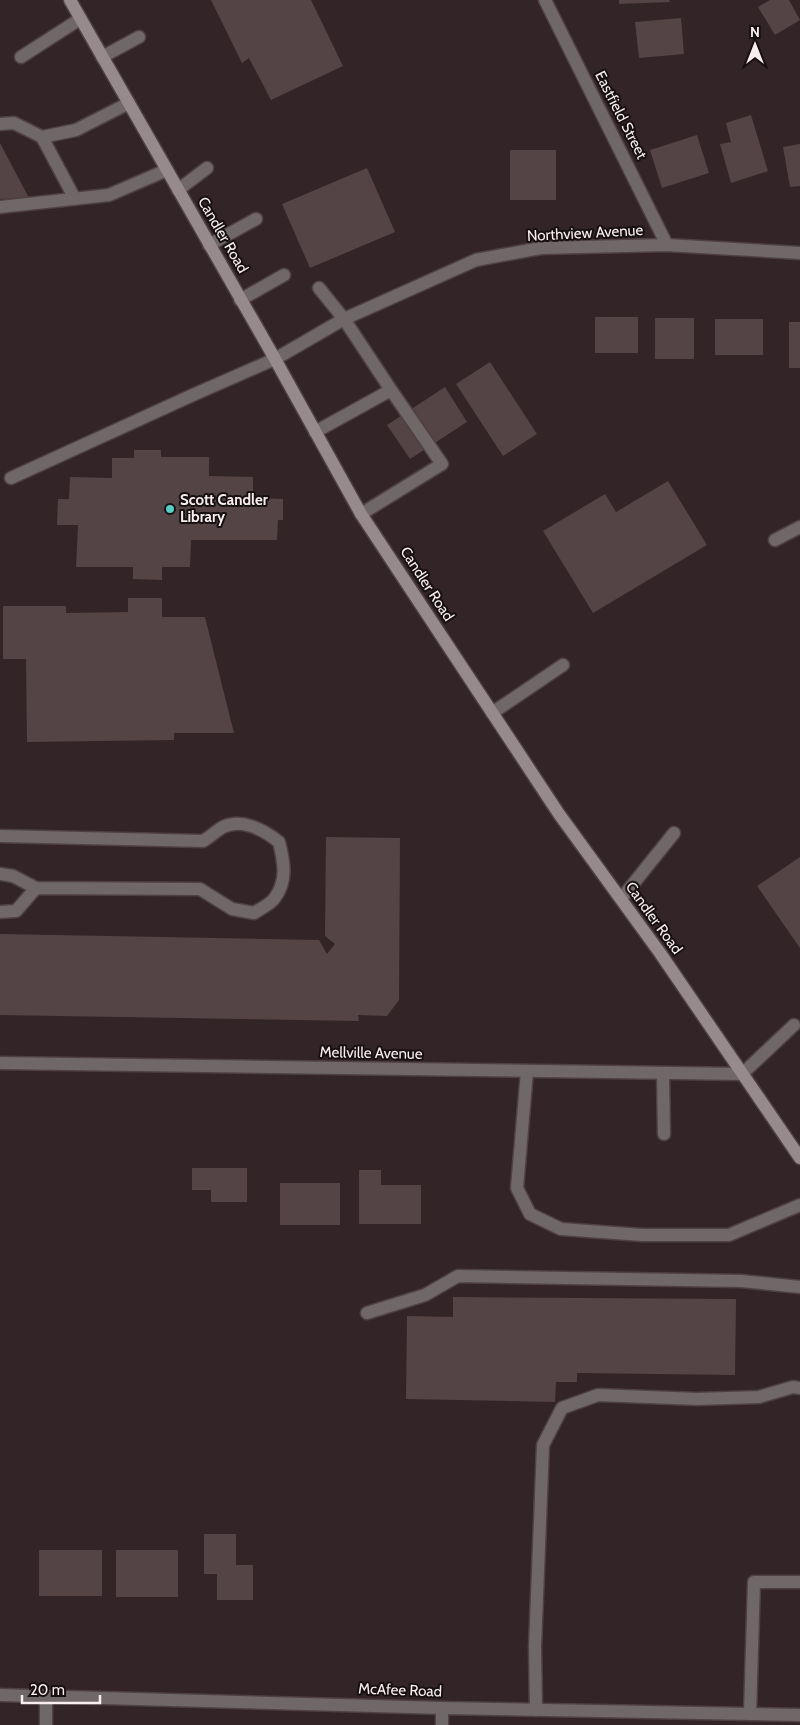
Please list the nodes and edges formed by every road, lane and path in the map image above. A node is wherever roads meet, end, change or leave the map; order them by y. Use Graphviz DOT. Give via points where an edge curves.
graph roads {
  1 [pos="70,0"];
  2 [pos="545,0"];
  3 [pos="80,19"];
  4 [pos="139,37"];
  5 [pos="21,57"];
  6 [pos="102,57"];
  7 [pos="129,103"];
  8 [pos="0,124"];
  9 [pos="42,136"];
  10 [pos="207,168"];
  11 [pos="167,170"];
  12 [pos="178,190"];
  13 [pos="75,198"];
  14 [pos="0,207"];
  15 [pos="256,219"];
  16 [pos="209,245"];
  17 [pos="667,246"];
  18 [pos="800,253"];
  19 [pos="284,275"];
  20 [pos="319,288"];
  21 [pos="240,300"];
  22 [pos="344,319"];
  23 [pos="275,359"];
  24 [pos="391,390"];
  25 [pos="315,432"];
  26 [pos="11,478"];
  27 [pos="361,514"];
  28 [pos="800,527"];
  29 [pos="774,540"];
  30 [pos="563,665"];
  31 [pos="492,713"];
  32 [pos="674,832"];
  33 [pos="0,836"];
  34 [pos="0,874"];
  35 [pos="36,888"];
  36 [pos="621,899"];
  37 [pos="0,912"];
  38 [pos="794,1025"];
  39 [pos="0,1063"];
  40 [pos="527,1071"];
  41 [pos="663,1074"];
  42 [pos="742,1074"];
  43 [pos="664,1134"];
  44 [pos="800,1158"];
  45 [pos="800,1205"];
  46 [pos="800,1287"];
  47 [pos="367,1313"];
  48 [pos="800,1388"];
  49 [pos="800,1582"];
  50 [pos="0,1695"];
  51 [pos="46,1696"];
  52 [pos="442,1708"];
  53 [pos="536,1710"];
  54 [pos="750,1714"];
  55 [pos="800,1715"];
  56 [pos="46,1725"];
  57 [pos="442,1725"];
  1 -- 3 [label="main road, Candler Road"];
  2 -- 17 [label="street, Eastfield Street"];
  3 -- 5 [label="street"];
  3 -- 6 [label="main road, Candler Road"];
  4 -- 6 [label="street"];
  6 -- 7 [label="main road, Candler Road"];
  7 -- 9 [label="street" via="76,130"];
  7 -- 11 [label="main road, Candler Road"];
  8 -- 9 [label="street" via="14,123"];
  9 -- 13 [label="street"];
  10 -- 12 [label="street"];
  11 -- 12 [label="main road, Candler Road"];
  11 -- 13 [label="street" via="108,195"];
  12 -- 16 [label="main road, Candler Road"];
  13 -- 14 [label="street"];
  15 -- 16 [label="street"];
  16 -- 21 [label="main road, Candler Road"];
  17 -- 18 [label="street, Northview Avenue"];
  17 -- 22 [label="street, Northview Avenue" via="542,248 476,260"];
  19 -- 21 [label="street"];
  20 -- 22 [label="street"];
  21 -- 23 [label="main road, Candler Road"];
  22 -- 23 [label="street, Northview Avenue"];
  22 -- 24 [label="street"];
  23 -- 25 [label="main road, Candler Road"];
  23 -- 26 [label="street, Northview Avenue"];
  24 -- 25 [label="street"];
  24 -- 27 [label="street" via="442,464"];
  25 -- 27 [label="main road, Candler Road"];
  27 -- 31 [label="main road, Candler Road"];
  28 -- 29 [label="street"];
  30 -- 31 [label="street"];
  31 -- 36 [label="main road, Candler Road" via="559,814"];
  32 -- 36 [label="street"];
  33 -- 35 [label="street" via="204,841 225,826 242,824 266,832 279,842 283,861 284,882 273,900 254,913 232,909 200,889"];
  34 -- 35 [label="street" via="13,876"];
  35 -- 37 [label="street" via="16,911"];
  36 -- 42 [label="main road, Candler Road"];
  38 -- 42 [label="street"];
  39 -- 40 [label="street, Mellville Avenue"];
  40 -- 41 [label="street, Mellville Avenue"];
  40 -- 45 [label="street" via="517,1188 530,1214 561,1228 642,1235 729,1235"];
  41 -- 42 [label="street, Mellville Avenue"];
  41 -- 43 [label="street"];
  42 -- 44 [label="main road, Candler Road"];
  46 -- 47 [label="street" via="741,1281 458,1276 425,1295"];
  48 -- 53 [label="street" via="759,1397 697,1399 598,1395 562,1408 543,1445 535,1647"];
  49 -- 54 [label="street" via="754,1582"];
  50 -- 51 [label="street, McAfee Road"];
  51 -- 52 [label="street, McAfee Road"];
  51 -- 56 [label="street"];
  52 -- 53 [label="street, McAfee Road"];
  52 -- 57 [label="street"];
  53 -- 54 [label="street, McAfee Road"];
  54 -- 55 [label="street, McAfee Road"];
}
